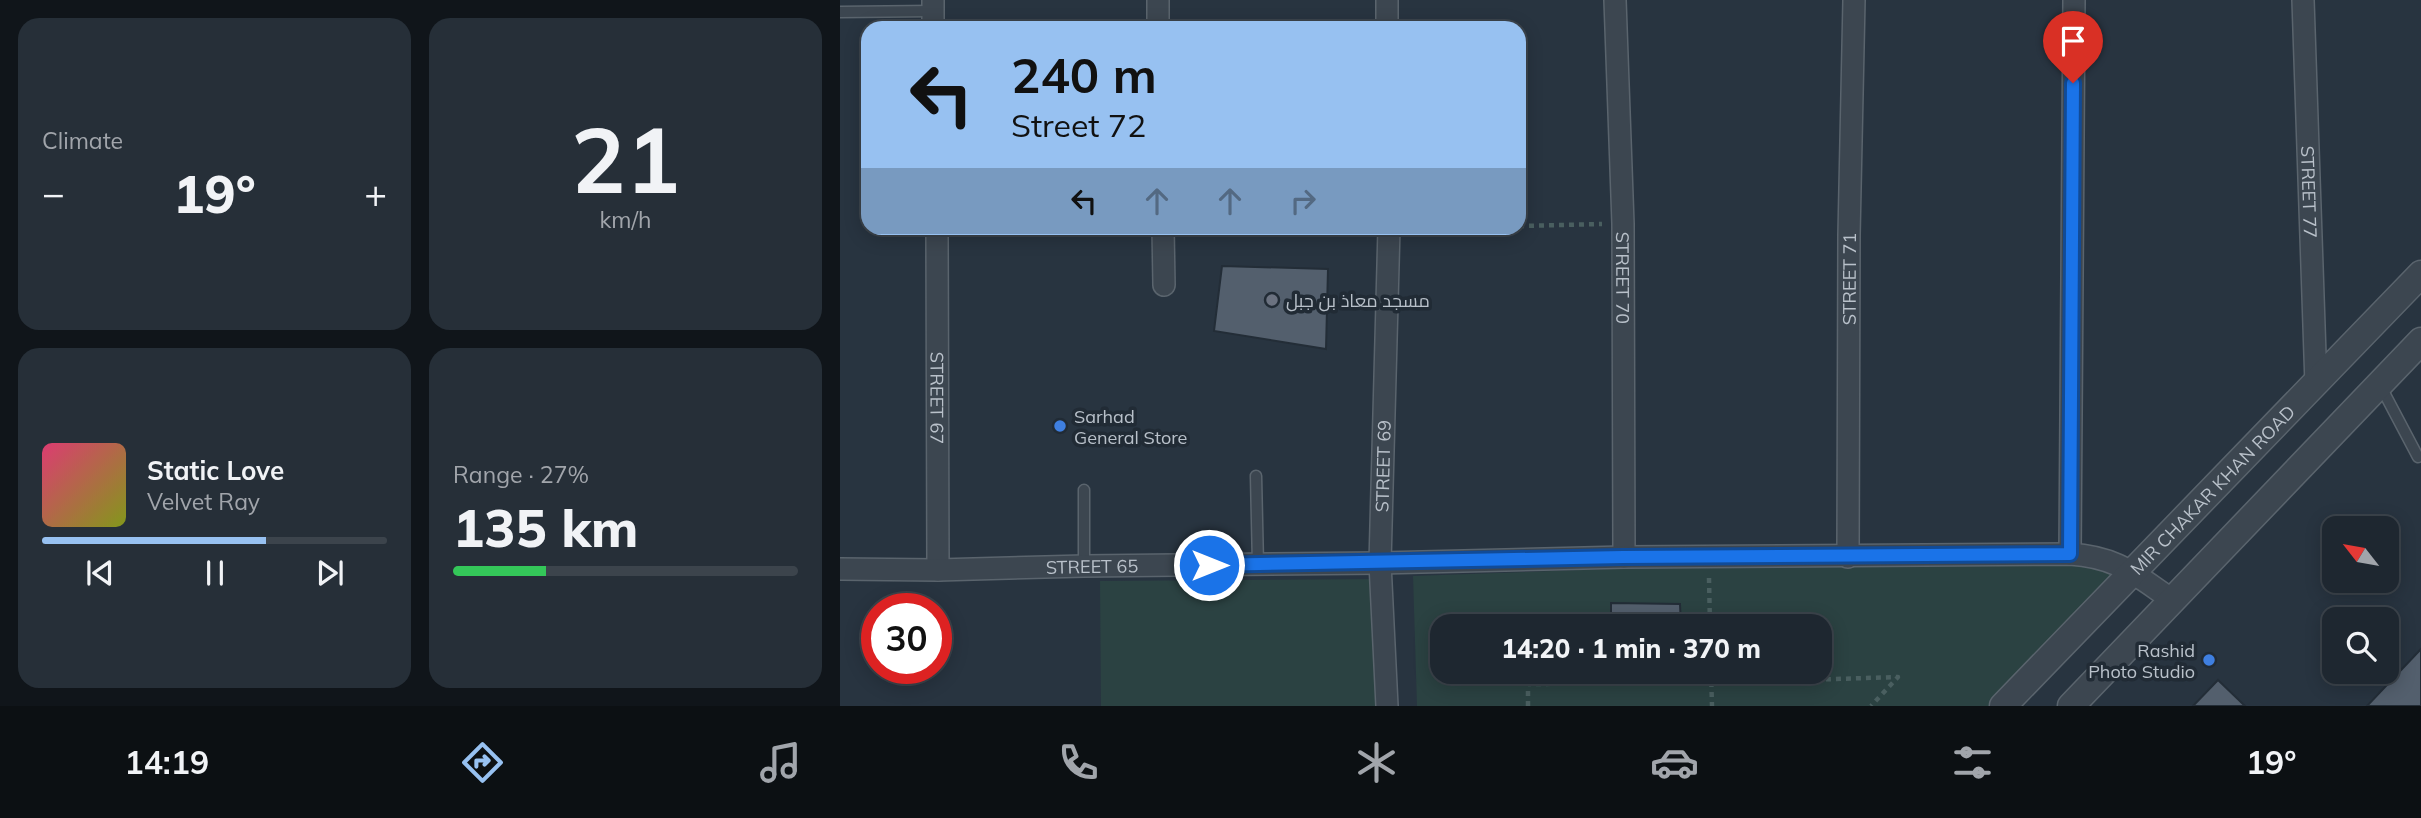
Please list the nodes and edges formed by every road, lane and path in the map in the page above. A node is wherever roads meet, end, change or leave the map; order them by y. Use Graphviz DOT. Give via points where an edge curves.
graph roads {
  1 [pos="1158,0"];
  2 [pos="1387,0"];
  3 [pos="1615,0"];
  4 [pos="1854,0"];
  5 [pos="2074,0"];
  6 [pos="2303,0"];
  7 [pos="840,12"];
  8 [pos="933,13"];
  9 [pos="1158,21"];
  10 [pos="1387,21"];
  11 [pos="1623,224"];
  12 [pos="1526,226"];
  13 [pos="937,235"];
  14 [pos="1163,235"];
  15 [pos="1389,235"];
  16 [pos="2421,274"];
  17 [pos="1164,285"];
  18 [pos="2421,341"];
  19 [pos="2379,384"];
  20 [pos="2316,385"];
  21 [pos="2418,457"];
  22 [pos="1256,476"];
  23 [pos="1084,490"];
  24 [pos="2070,554"];
  25 [pos="1709,556"];
  26 [pos="1623,557"];
  27 [pos="1848,557"];
  28 [pos="1380,563"];
  29 [pos="1258,565"];
  30 [pos="1084,566"];
  31 [pos="840,569"];
  32 [pos="938,570"];
  33 [pos="2132,573"];
  34 [pos="2171,599"];
  35 [pos="1710,614"];
  36 [pos="1832,679"];
  37 [pos="1528,684"];
  38 [pos="1712,684"];
  39 [pos="1387,706"];
  40 [pos="1528,706"];
  41 [pos="1712,706"];
  42 [pos="1871,706"];
  43 [pos="2003,706"];
  44 [pos="2071,706"];
  1 -- 9 [label="street"];
  2 -- 10 [label="street"];
  3 -- 11 [label="street, STREET 70"];
  4 -- 27 [label="street, STREET 71"];
  5 -- 24 [label="street"];
  6 -- 20 [label="street, STREET 77"];
  7 -- 8 [label="lane"];
  11 -- 12 [label="path"];
  11 -- 26 [label="street, STREET 70"];
  13 -- 32 [label="street, STREET 67"];
  14 -- 17 [label="street"];
  15 -- 28 [label="street, STREET 69"];
  16 -- 20 [label="street, MIR CHAKAR KHAN ROAD"];
  18 -- 19 [label="street"];
  19 -- 21 [label="lane"];
  19 -- 34 [label="street"];
  20 -- 33 [label="street, MIR CHAKAR KHAN ROAD"];
  22 -- 29 [label="lane"];
  23 -- 30 [label="lane"];
  24 -- 27 [label="street, STREET 65"];
  24 -- 33 [label="street, STREET 65" via="2103,558"];
  25 -- 26 [label="street, STREET 65"];
  25 -- 27 [label="street, STREET 65"];
  25 -- 35 [label="path"];
  26 -- 28 [label="street, STREET 65"];
  28 -- 29 [label="street, STREET 65"];
  28 -- 39 [label="street, STREET 69"];
  29 -- 30 [label="street, STREET 65"];
  30 -- 32 [label="street, STREET 65"];
  31 -- 32 [label="street, STREET 65"];
  33 -- 34 [label="street, STREET 65"];
  33 -- 43 [label="street, MIR CHAKAR KHAN ROAD"];
  34 -- 44 [label="street"];
  36 -- 42 [label="path" via="1898,677"];
  37 -- 40 [label="path"];
  38 -- 41 [label="path"];
}
